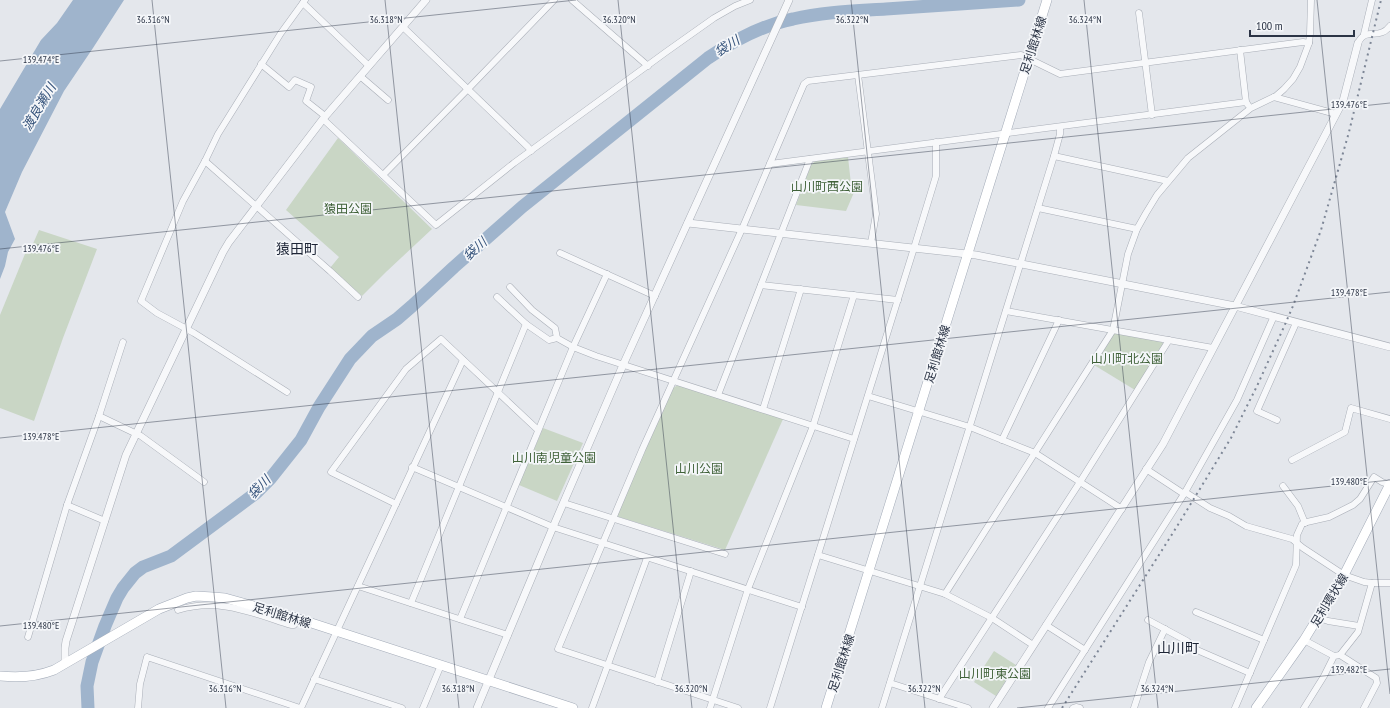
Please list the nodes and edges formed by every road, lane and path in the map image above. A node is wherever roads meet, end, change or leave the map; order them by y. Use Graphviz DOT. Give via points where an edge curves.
graph roads {
  1 [pos="426,0"];
  2 [pos="554,0"];
  3 [pos="572,0"];
  4 [pos="750,0"];
  5 [pos="789,0"];
  6 [pos="1047,0"];
  7 [pos="1311,0"];
  8 [pos="1372,0"];
  9 [pos="304,1"];
  10 [pos="1139,13"];
  11 [pos="1390,26"];
  12 [pos="403,27"];
  13 [pos="1364,34"];
  14 [pos="1308,43"];
  15 [pos="1358,43"];
  16 [pos="1240,50"];
  17 [pos="1028,58"];
  18 [pos="1145,62"];
  19 [pos="261,64"];
  20 [pos="369,66"];
  21 [pos="648,66"];
  22 [pos="858,75"];
  23 [pos="360,76"];
  24 [pos="468,89"];
  25 [pos="1274,97"];
  26 [pos="388,100"];
  27 [pos="1246,102"];
  28 [pos="1251,108"];
  29 [pos="1336,114"];
  30 [pos="1152,115"];
  31 [pos="324,118"];
  32 [pos="1060,127"];
  33 [pos="1004,134"];
  34 [pos="936,142"];
  35 [pos="531,151"];
  36 [pos="868,151"];
  37 [pos="1054,156"];
  38 [pos="810,158"];
  39 [pos="205,161"];
  40 [pos="770,164"];
  41 [pos="383,175"];
  42 [pos="1168,181"];
  43 [pos="257,206"];
  44 [pos="1038,208"];
  45 [pos="688,222"];
  46 [pos="742,228"];
  47 [pos="1137,229"];
  48 [pos="782,233"];
  49 [pos="871,243"];
  50 [pos="914,248"];
  51 [pos="560,253"];
  52 [pos="967,254"];
  53 [pos="1020,264"];
  54 [pos="607,274"];
  55 [pos="1123,284"];
  56 [pos="761,285"];
  57 [pos="510,287"];
  58 [pos="800,289"];
  59 [pos="854,295"];
  60 [pos="655,296"];
  61 [pos="358,297"];
  62 [pos="497,297"];
  63 [pos="898,300"];
  64 [pos="1235,306"];
  65 [pos="1006,310"];
  66 [pos="1274,316"];
  67 [pos="1059,320"];
  68 [pos="1296,323"];
  69 [pos="526,324"];
  70 [pos="186,329"];
  71 [pos="1112,330"];
  72 [pos="556,338"];
  73 [pos="1169,340"];
  74 [pos="123,342"];
  75 [pos="573,347"];
  76 [pos="1390,347"];
  77 [pos="1213,348"];
  78 [pos="463,360"];
  79 [pos="624,365"];
  80 [pos="673,381"];
  81 [pos="287,392"];
  82 [pos="498,392"];
  83 [pos="718,395"];
  84 [pos="868,396"];
  85 [pos="763,409"];
  86 [pos="919,411"];
  87 [pos="99,416"];
  88 [pos="1390,419"];
  89 [pos="1277,420"];
  90 [pos="814,426"];
  91 [pos="970,427"];
  92 [pos="538,430"];
  93 [pos="136,433"];
  94 [pos="854,439"];
  95 [pos="1002,440"];
  96 [pos="1035,453"];
  97 [pos="1292,460"];
  98 [pos="412,467"];
  99 [pos="1146,469"];
  100 [pos="204,482"];
  101 [pos="1080,482"];
  102 [pos="1390,484"];
  103 [pos="1283,486"];
  104 [pos="459,487"];
  105 [pos="1185,493"];
  106 [pos="564,502"];
  107 [pos="396,504"];
  108 [pos="67,505"];
  109 [pos="506,507"];
  110 [pos="1122,509"];
  111 [pos="613,518"];
  112 [pos="105,520"];
  113 [pos="1305,523"];
  114 [pos="553,527"];
  115 [pos="603,543"];
  116 [pos="1297,543"];
  117 [pos="725,554"];
  118 [pos="818,555"];
  119 [pos="647,558"];
  120 [pos="870,571"];
  121 [pos="691,572"];
  122 [pos="1344,575"];
  123 [pos="1390,583"];
  124 [pos="1372,584"];
  125 [pos="358,586"];
  126 [pos="920,586"];
  127 [pos="748,590"];
  128 [pos="945,594"];
  129 [pos="410,603"];
  130 [pos="802,607"];
  131 [pos="178,610"];
  132 [pos="1196,612"];
  133 [pos="992,618"];
  134 [pos="1318,618"];
  135 [pos="298,619"];
  136 [pos="460,619"];
  137 [pos="1148,620"];
  138 [pos="1046,625"];
  139 [pos="1359,626"];
  140 [pos="1165,629"];
  141 [pos="337,631"];
  142 [pos="508,635"];
  143 [pos="28,637"];
  144 [pos="1264,640"];
  145 [pos="1304,640"];
  146 [pos="1033,646"];
  147 [pos="1085,650"];
  148 [pos="1337,656"];
  149 [pos="66,664"];
  150 [pos="441,665"];
  151 [pos="607,666"];
  152 [pos="1250,673"];
  153 [pos="0,676"];
  154 [pos="314,679"];
  155 [pos="489,681"];
  156 [pos="657,682"];
  157 [pos="890,683"];
  158 [pos="939,699"];
  159 [pos="713,700"];
  160 [pos="140,707"];
  161 [pos="301,708"];
  162 [pos="402,708"];
  163 [pos="423,708"];
  164 [pos="478,708"];
  165 [pos="573,708"];
  166 [pos="592,708"];
  167 [pos="710,708"];
  168 [pos="738,708"];
  169 [pos="770,708"];
  170 [pos="826,708"];
  171 [pos="882,708"];
  172 [pos="968,708"];
  173 [pos="993,708"];
  174 [pos="1048,708"];
  175 [pos="1073,708"];
  176 [pos="1080,708"];
  177 [pos="1134,708"];
  178 [pos="1235,708"];
  179 [pos="1256,708"];
  180 [pos="1304,708"];
  181 [pos="1364,708"];
  1 -- 12 [label="street"];
  2 -- 24 [label="street"];
  3 -- 21 [label="street"];
  4 -- 21 [label="street" via="714,18"];
  5 -- 45 [label="street"];
  6 -- 17 [label="main road, 足利館林線"];
  7 -- 14 [label="street"];
  8 -- 13 [label="street"];
  9 -- 19 [label="street"];
  9 -- 20 [label="street"];
  10 -- 18 [label="street"];
  11 -- 13 [label="street" via="1380,33"];
  12 -- 20 [label="street"];
  12 -- 24 [label="street"];
  13 -- 15 [label="street"];
  14 -- 16 [label="street"];
  14 -- 25 [label="street" via="1293,79"];
  15 -- 29 [label="street" via="1346,92"];
  16 -- 18 [label="street"];
  16 -- 27 [label="street"];
  17 -- 18 [label="street" via="1060,74"];
  17 -- 22 [label="street" via="1021,55"];
  17 -- 33 [label="main road, 足利館林線"];
  18 -- 30 [label="street"];
  19 -- 31 [label="street" via="289,87 295,80 311,87 306,101"];
  19 -- 39 [label="street" via="218,134"];
  20 -- 23 [label="street"];
  21 -- 35 [label="street"];
  22 -- 36 [label="street"];
  22 -- 40 [label="street" via="808,81 804,84"];
  23 -- 26 [label="street"];
  23 -- 31 [label="street"];
  24 -- 35 [label="street"];
  24 -- 41 [label="street"];
  25 -- 28 [label="street"];
  25 -- 29 [label="street"];
  27 -- 28 [label="street"];
  27 -- 30 [label="street"];
  28 -- 42 [label="street" via="1188,158"];
  29 -- 64 [label="street"];
  30 -- 32 [label="street"];
  31 -- 41 [label="street"];
  31 -- 43 [label="street"];
  32 -- 33 [label="street"];
  32 -- 37 [label="street"];
  33 -- 34 [label="street"];
  33 -- 52 [label="main road, 足利館林線"];
  34 -- 36 [label="street"];
  34 -- 50 [label="street" via="936,176"];
  35 -- 41 [label="street" via="436,225"];
  36 -- 38 [label="street"];
  36 -- 49 [label="street" via="876,214"];
  37 -- 42 [label="street"];
  37 -- 44 [label="street"];
  38 -- 40 [label="street"];
  38 -- 48 [label="street"];
  39 -- 43 [label="street"];
  39 -- 70 [label="street" via="183,201 141,301"];
  40 -- 46 [label="street"];
  42 -- 47 [label="street"];
  43 -- 61 [label="street"];
  43 -- 70 [label="street" via="223,252"];
  44 -- 47 [label="street"];
  44 -- 53 [label="street"];
  45 -- 46 [label="street"];
  45 -- 60 [label="street"];
  46 -- 48 [label="street"];
  46 -- 80 [label="street"];
  47 -- 55 [label="street" via="1128,254"];
  48 -- 49 [label="street"];
  48 -- 56 [label="street"];
  49 -- 50 [label="street"];
  50 -- 52 [label="street"];
  50 -- 63 [label="street"];
  51 -- 54 [label="street"];
  52 -- 53 [label="street"];
  52 -- 86 [label="main road, 足利館林線"];
  53 -- 55 [label="street"];
  53 -- 65 [label="street"];
  54 -- 60 [label="street"];
  54 -- 75 [label="street"];
  55 -- 64 [label="street"];
  55 -- 71 [label="street"];
  56 -- 58 [label="street"];
  56 -- 83 [label="street"];
  57 -- 72 [label="street" via="532,310 555,328"];
  58 -- 59 [label="street"];
  58 -- 85 [label="street"];
  59 -- 63 [label="street"];
  59 -- 90 [label="street"];
  60 -- 79 [label="street"];
  62 -- 69 [label="street"];
  63 -- 84 [label="street"];
  64 -- 66 [label="street"];
  64 -- 77 [label="street"];
  65 -- 67 [label="street"];
  65 -- 91 [label="street"];
  66 -- 68 [label="street"];
  66 -- 105 [label="street" via="1237,400"];
  67 -- 71 [label="street"];
  67 -- 95 [label="street"];
  68 -- 76 [label="street"];
  68 -- 89 [label="street" via="1257,411"];
  69 -- 72 [label="street" via="549,340"];
  69 -- 82 [label="street"];
  70 -- 81 [label="street"];
  70 -- 93 [label="street"];
  71 -- 73 [label="street"];
  71 -- 96 [label="street"];
  72 -- 75 [label="street"];
  73 -- 77 [label="street"];
  73 -- 101 [label="street"];
  74 -- 87 [label="street"];
  75 -- 79 [label="street"];
  75 -- 92 [label="street"];
  77 -- 99 [label="street" via="1163,444"];
  78 -- 82 [label="street"];
  78 -- 98 [label="street"];
  78 -- 107 [label="street" via="441,339 435,343 406,369 330,472"];
  79 -- 80 [label="street"];
  79 -- 106 [label="street"];
  80 -- 83 [label="street"];
  80 -- 111 [label="street"];
  82 -- 92 [label="street"];
  82 -- 104 [label="street"];
  83 -- 85 [label="street"];
  84 -- 86 [label="street"];
  84 -- 94 [label="street"];
  85 -- 90 [label="street"];
  86 -- 91 [label="street"];
  86 -- 120 [label="main road, 足利館林線"];
  87 -- 93 [label="street"];
  87 -- 108 [label="street"];
  88 -- 97 [label="street" via="1352,408 1345,432"];
  90 -- 94 [label="street"];
  90 -- 127 [label="street"];
  91 -- 95 [label="street"];
  91 -- 126 [label="street"];
  92 -- 109 [label="street"];
  93 -- 100 [label="street"];
  93 -- 112 [label="street" via="122,466"];
  94 -- 118 [label="street"];
  95 -- 96 [label="street"];
  96 -- 101 [label="street"];
  96 -- 128 [label="street"];
  98 -- 104 [label="street"];
  98 -- 107 [label="street"];
  99 -- 105 [label="street"];
  99 -- 110 [label="street"];
  101 -- 110 [label="street"];
  101 -- 133 [label="street"];
  102 -- 113 [label="street" via="1374,477 1353,505 1329,517"];
  102 -- 122 [label="main road, 足利環状線"];
  103 -- 113 [label="street" via="1298,506"];
  104 -- 109 [label="street"];
  104 -- 129 [label="street"];
  105 -- 116 [label="street" via="1246,526 1292,539"];
  105 -- 147 [label="street"];
  106 -- 111 [label="street"];
  106 -- 114 [label="street"];
  107 -- 125 [label="street"];
  108 -- 112 [label="street"];
  108 -- 143 [label="street"];
  109 -- 114 [label="street"];
  109 -- 136 [label="street"];
  110 -- 138 [label="street"];
  111 -- 115 [label="street"];
  111 -- 117 [label="street"];
  112 -- 149 [label="street" via="66,641"];
  113 -- 116 [label="street" via="1297,535"];
  114 -- 115 [label="street"];
  114 -- 142 [label="street"];
  115 -- 119 [label="street"];
  115 -- 151 [label="street" via="558,649"];
  116 -- 122 [label="street"];
  116 -- 144 [label="street" via="1296,565"];
  118 -- 120 [label="street"];
  118 -- 130 [label="street"];
  119 -- 121 [label="street"];
  119 -- 151 [label="street"];
  120 -- 126 [label="street"];
  120 -- 170 [label="main road, 足利館林線"];
  121 -- 127 [label="street"];
  121 -- 156 [label="street"];
  122 -- 124 [label="street"];
  122 -- 134 [label="main road, 足利環状線"];
  123 -- 124 [label="street"];
  124 -- 139 [label="street"];
  125 -- 129 [label="street"];
  125 -- 141 [label="street"];
  126 -- 128 [label="street"];
  126 -- 157 [label="street"];
  127 -- 130 [label="street"];
  127 -- 159 [label="street"];
  128 -- 133 [label="street"];
  129 -- 136 [label="street"];
  130 -- 169 [label="street"];
  131 -- 135 [label="street" via="210,605 243,610 291,626"];
  132 -- 144 [label="street"];
  133 -- 146 [label="street"];
  133 -- 158 [label="street"];
  134 -- 139 [label="street"];
  134 -- 145 [label="main road, 足利環状線"];
  135 -- 141 [label="main road, 足利館林線"];
  135 -- 149 [label="main road, 足利館林線" via="225,598 196,596 159,609"];
  136 -- 142 [label="street"];
  137 -- 140 [label="street"];
  138 -- 146 [label="street"];
  138 -- 147 [label="street"];
  139 -- 148 [label="street" via="1358,632"];
  140 -- 152 [label="street" via="1187,641 1197,650"];
  140 -- 177 [label="street" via="1149,662"];
  141 -- 150 [label="main road, 足利館林線"];
  141 -- 154 [label="street"];
  142 -- 155 [label="street"];
  144 -- 152 [label="street"];
  145 -- 148 [label="street"];
  145 -- 179 [label="main road, 足利環状線"];
  146 -- 173 [label="street"];
  147 -- 174 [label="street"];
  148 -- 180 [label="street"];
  148 -- 181 [label="street" via="1376,678 1377,683"];
  149 -- 153 [label="main road, 足利館林線" via="39,675 18,678"];
  150 -- 155 [label="main road, 足利館林線"];
  150 -- 163 [label="street"];
  151 -- 156 [label="street"];
  151 -- 166 [label="street"];
  152 -- 178 [label="street"];
  154 -- 161 [label="street"];
  154 -- 162 [label="street"];
  155 -- 164 [label="street"];
  155 -- 165 [label="main road, 足利館林線"];
  156 -- 159 [label="street"];
  157 -- 158 [label="street"];
  157 -- 171 [label="street"];
  158 -- 172 [label="street"];
  159 -- 167 [label="street"];
  159 -- 168 [label="street"];
  160 -- 161 [label="street" via="141,680 147,657"];
  175 -- 176 [label="street"];
}
